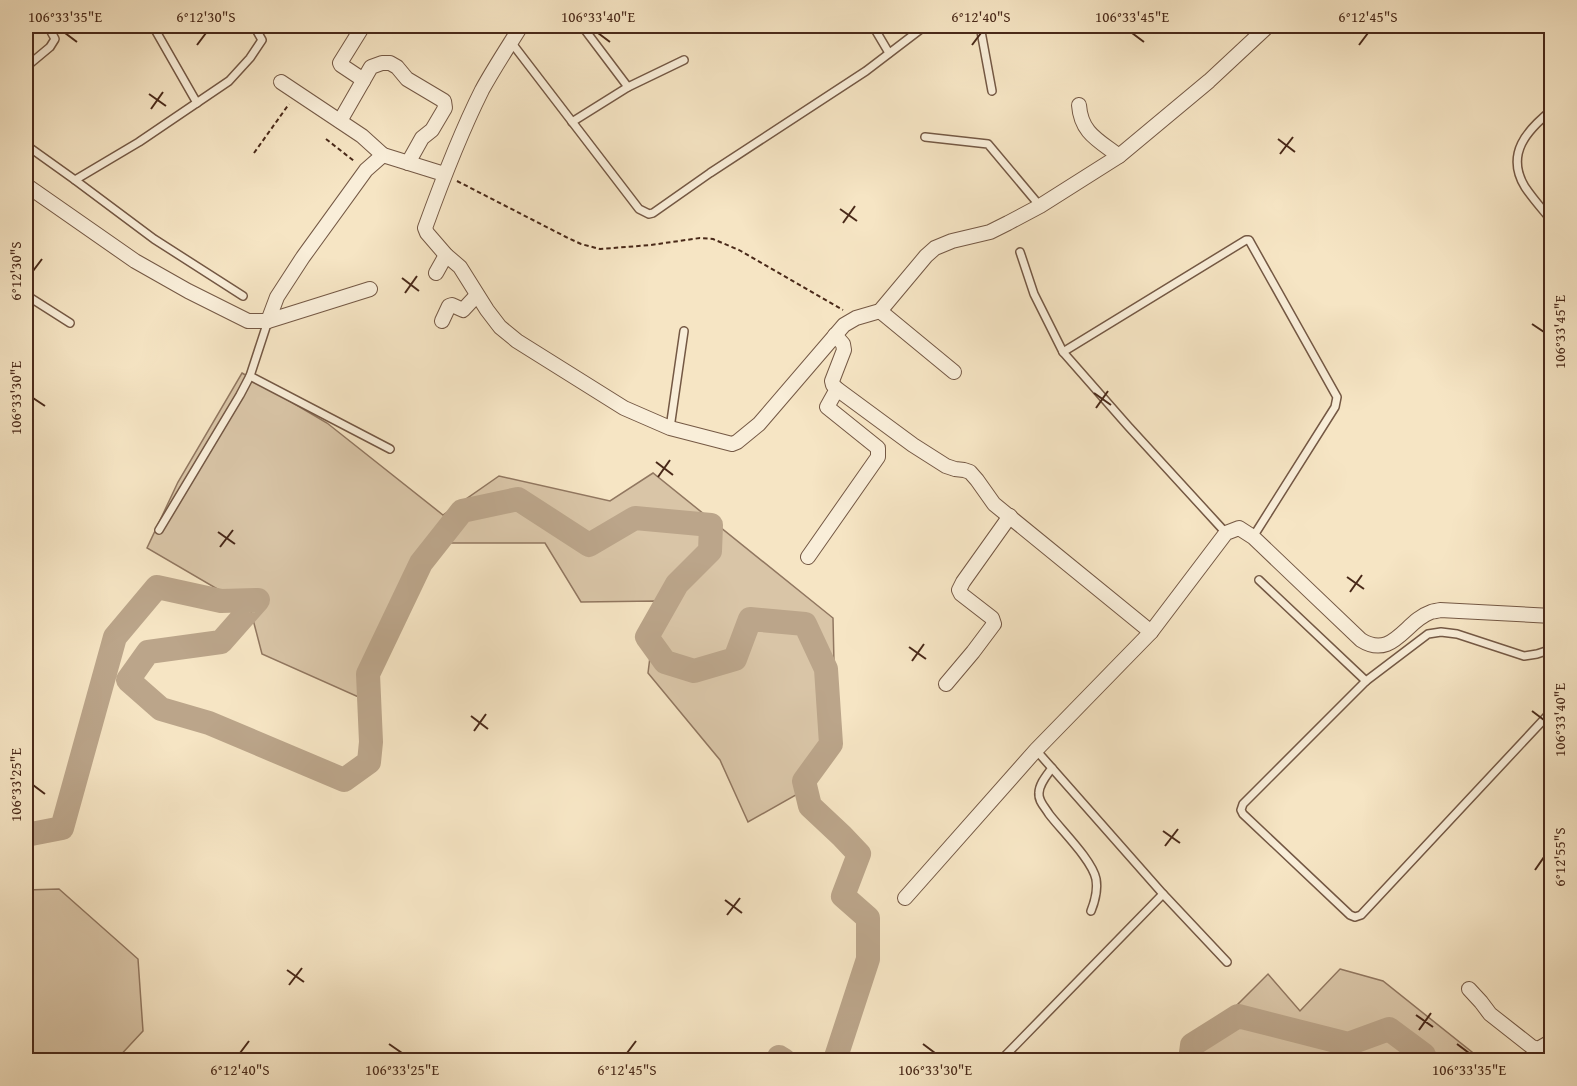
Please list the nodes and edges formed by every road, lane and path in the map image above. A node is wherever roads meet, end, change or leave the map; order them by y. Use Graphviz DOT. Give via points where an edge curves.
graph roads {
  1 [pos="48,26"];
  2 [pos="153,26"];
  3 [pos="254,26"];
  4 [pos="363,26"];
  5 [pos="521,26"];
  6 [pos="582,26"];
  7 [pos="873,26"];
  8 [pos="925,26"];
  9 [pos="980,26"];
  10 [pos="1268,26"];
  11 [pos="511,42"];
  12 [pos="889,53"];
  13 [pos="684,60"];
  14 [pos="26,67"];
  15 [pos="363,81"];
  16 [pos="281,82"];
  17 [pos="628,87"];
  18 [pos="992,91"];
  19 [pos="296,92"];
  20 [pos="197,103"];
  21 [pos="1079,105"];
  22 [pos="1551,110"];
  23 [pos="340,121"];
  24 [pos="572,122"];
  25 [pos="925,137"];
  26 [pos="326,139"];
  27 [pos="26,145"];
  28 [pos="254,153"];
  29 [pos="383,155"];
  30 [pos="1119,156"];
  31 [pos="408,163"];
  32 [pos="366,170"];
  33 [pos="444,174"];
  34 [pos="75,180"];
  35 [pos="26,185"];
  36 [pos="1040,206"];
  37 [pos="1551,221"];
  38 [pos="1020,252"];
  39 [pos="446,255"];
  40 [pos="436,273"];
  41 [pos="370,289"];
  42 [pos="26,295"];
  43 [pos="477,295"];
  44 [pos="243,296"];
  45 [pos="880,311"];
  46 [pos="856,318"];
  47 [pos="268,321"];
  48 [pos="442,321"];
  49 [pos="70,323"];
  50 [pos="684,331"];
  51 [pos="835,335"];
  52 [pos="1063,352"];
  53 [pos="954,372"];
  54 [pos="250,376"];
  55 [pos="837,389"];
  56 [pos="670,428"];
  57 [pos="390,448"];
  58 [pos="1010,516"];
  59 [pos="159,530"];
  60 [pos="1226,533"];
  61 [pos="1253,537"];
  62 [pos="808,557"];
  63 [pos="1259,580"];
  64 [pos="1551,616"];
  65 [pos="1151,632"];
  66 [pos="1551,649"];
  67 [pos="1366,681"];
  68 [pos="946,684"];
  69 [pos="1551,709"];
  70 [pos="1036,750"];
  71 [pos="1052,768"];
  72 [pos="1163,894"];
  73 [pos="905,898"];
  74 [pos="1091,911"];
  75 [pos="1227,962"];
  76 [pos="1469,989"];
  77 [pos="1551,1041"];
  78 [pos="1001,1060"];
  1 -- 14 [label="lane" via="56,39"];
  2 -- 20 [label="lane"];
  3 -- 20 [label="lane" via="262,40 250,58 229,81"];
  4 -- 15 [label="street" via="340,63"];
  5 -- 11 [label="street"];
  6 -- 17 [label="lane"];
  7 -- 12 [label="lane"];
  8 -- 12 [label="lane"];
  9 -- 18 [label="lane"];
  10 -- 30 [label="street"];
  11 -- 24 [label="lane"];
  11 -- 33 [label="street" via="483,88"];
  12 -- 24 [label="lane" via="649,214 639,209"];
  13 -- 17 [label="lane"];
  15 -- 23 [label="street"];
  15 -- 31 [label="street" via="371,66 390,63 407,79 444,101 445,108"];
  16 -- 19 [label="street"];
  17 -- 24 [label="lane"];
  19 -- 23 [label="street"];
  19 -- 28 [label="path"];
  20 -- 34 [label="lane"];
  21 -- 30 [label="street" via="1086,129"];
  22 -- 37 [label="lane" via="1520,145 1518,166 1524,185"];
  23 -- 29 [label="street"];
  25 -- 36 [label="lane" via="988,144"];
  26 -- 32 [label="path"];
  27 -- 34 [label="lane"];
  29 -- 31 [label="street"];
  29 -- 32 [label="street"];
  30 -- 36 [label="street"];
  31 -- 33 [label="street"];
  32 -- 47 [label="street" via="296,267 277,297"];
  33 -- 39 [label="street" via="425,228"];
  33 -- 46 [label="path" via="566,237 600,249 713,239"];
  34 -- 44 [label="lane"];
  35 -- 47 [label="street" via="135,261 188,291 248,321"];
  36 -- 45 [label="street" via="990,232 936,248"];
  38 -- 52 [label="lane" via="1034,294"];
  39 -- 40 [label="street"];
  39 -- 43 [label="street" via="460,267"];
  41 -- 47 [label="street"];
  42 -- 49 [label="lane"];
  43 -- 48 [label="street" via="463,310 450,305"];
  43 -- 56 [label="street" via="500,327 517,340 624,408"];
  45 -- 46 [label="street"];
  45 -- 53 [label="street"];
  46 -- 51 [label="street"];
  47 -- 54 [label="lane"];
  50 -- 56 [label="lane"];
  51 -- 55 [label="street" via="844,350 832,381"];
  51 -- 56 [label="street" via="759,424 736,442"];
  52 -- 60 [label="lane"];
  52 -- 61 [label="lane" via="1250,240 1337,397 1335,407"];
  54 -- 57 [label="lane"];
  54 -- 59 [label="lane"];
  55 -- 58 [label="street" via="946,466 970,472 994,504"];
  55 -- 62 [label="street" via="827,407 878,448 878,457"];
  58 -- 65 [label="street"];
  58 -- 68 [label="street" via="959,590 993,618 994,624"];
  60 -- 61 [label="street" via="1239,528"];
  60 -- 65 [label="street"];
  61 -- 64 [label="street" via="1371,646 1385,645 1423,616 1440,610"];
  63 -- 67 [label="lane"];
  65 -- 70 [label="street"];
  66 -- 67 [label="lane" via="1524,656 1457,634 1428,634"];
  67 -- 69 [label="lane" via="1241,808 1355,917"];
  70 -- 71 [label="lane"];
  70 -- 73 [label="street"];
  71 -- 72 [label="lane"];
  71 -- 74 [label="lane" via="1038,796 1095,876 1097,886"];
  72 -- 75 [label="lane"];
  72 -- 78 [label="lane"];
  76 -- 77 [label="street" via="1490,1014 1532,1047 1538,1049"];
}
